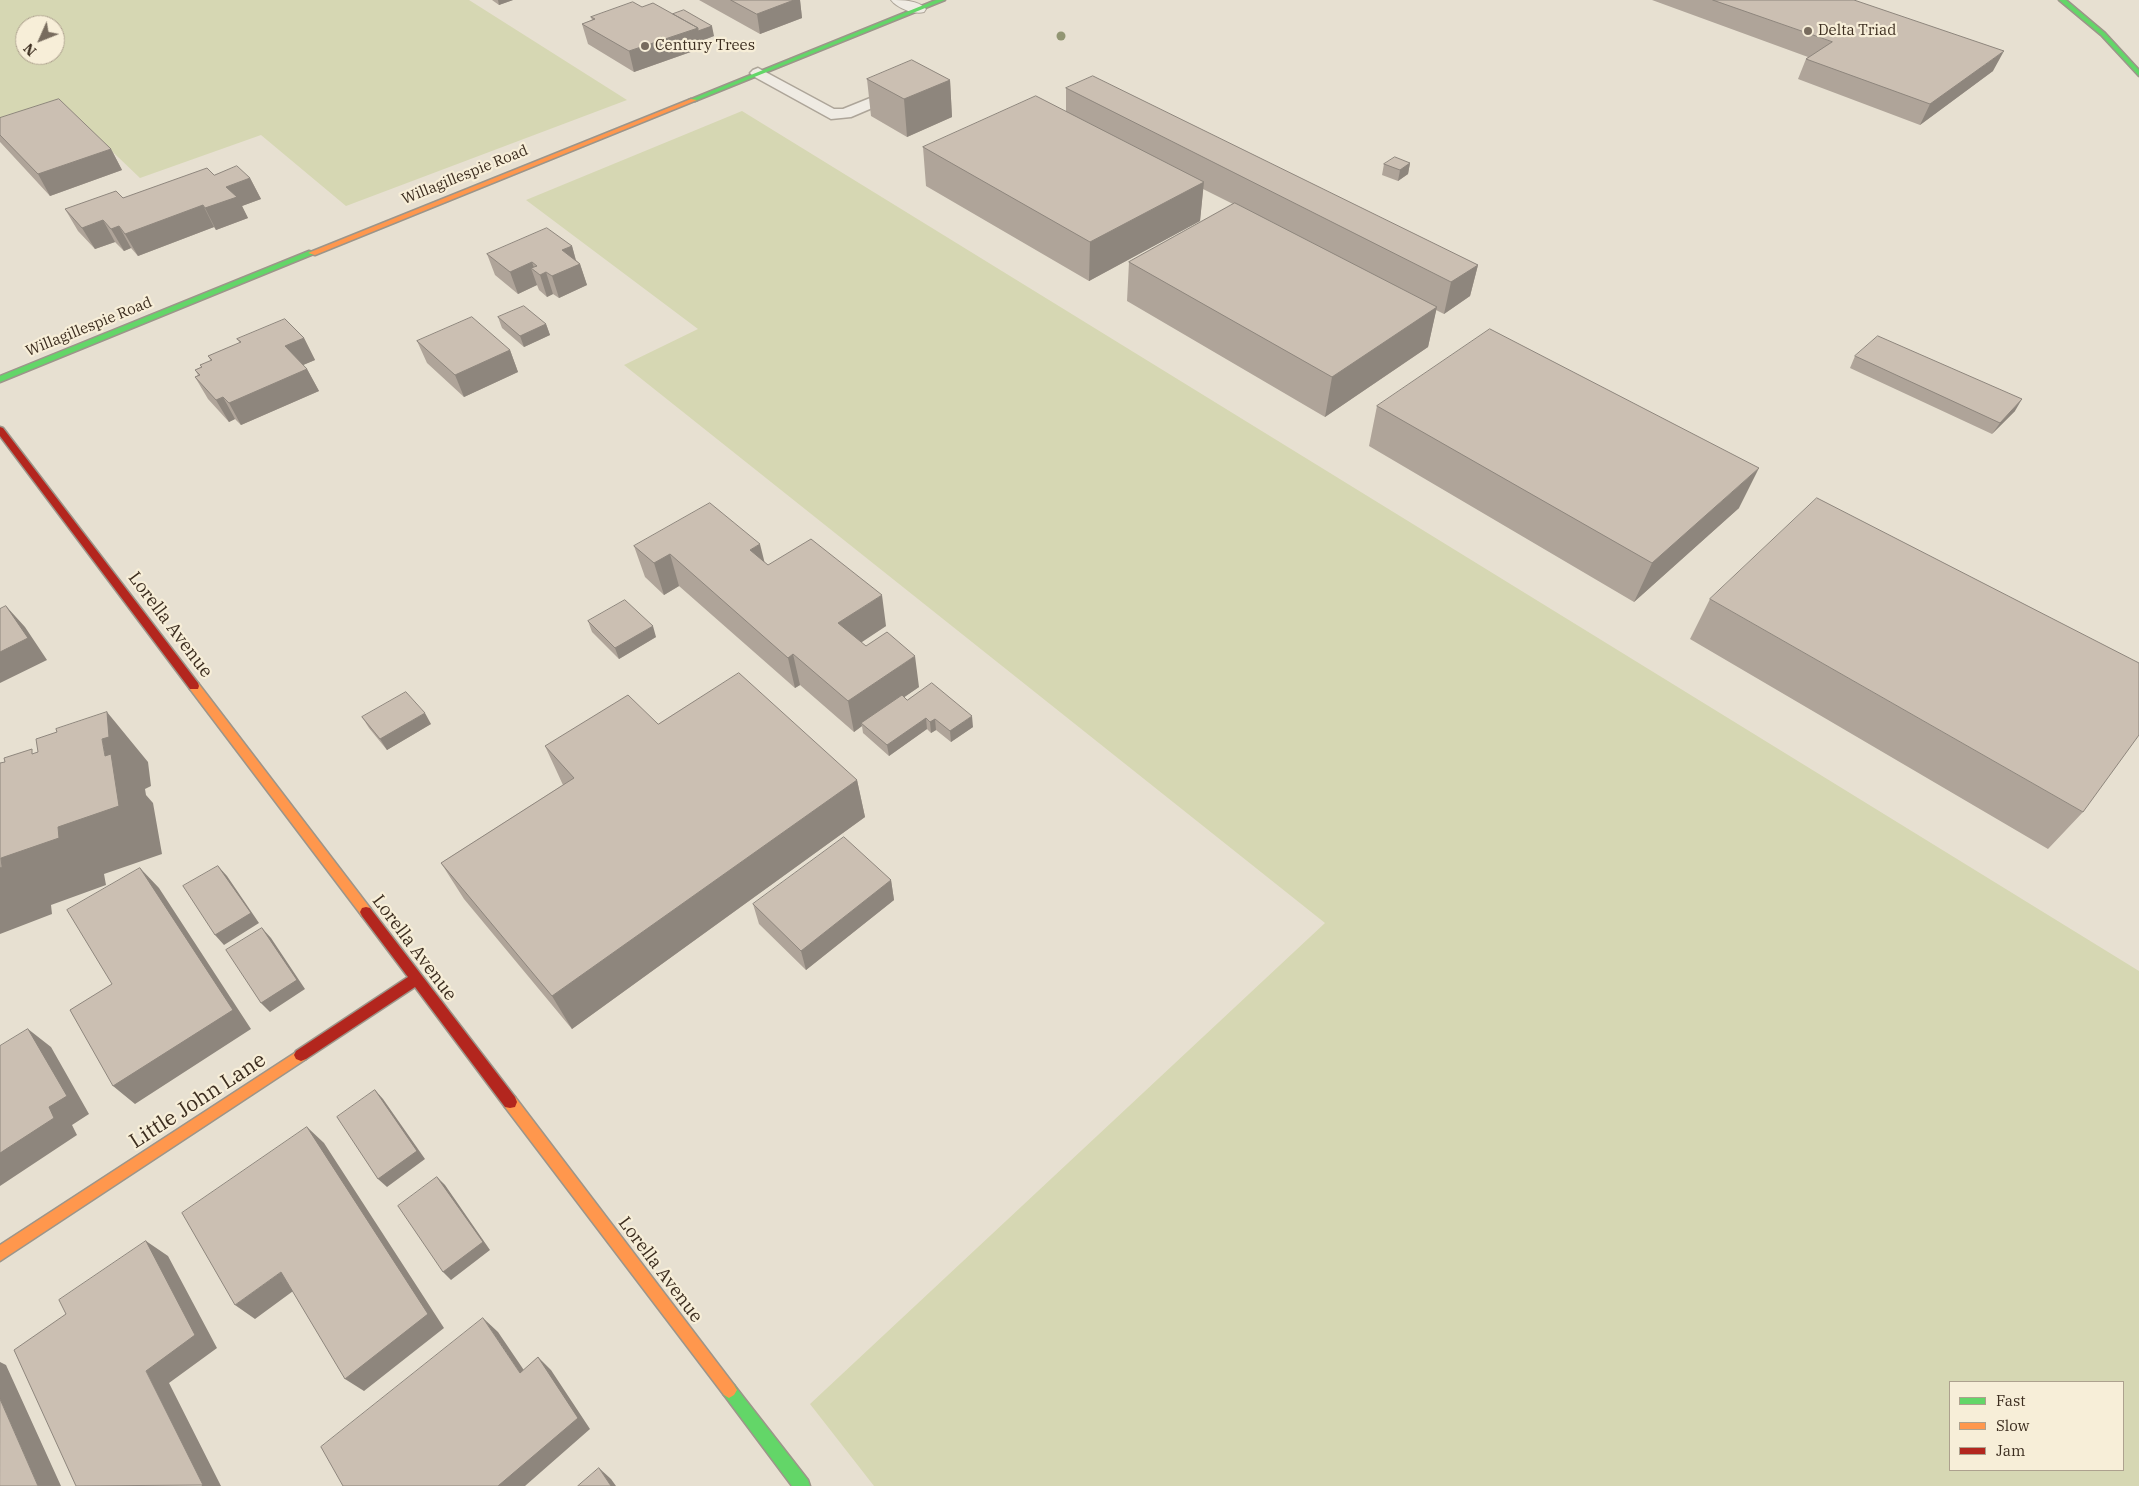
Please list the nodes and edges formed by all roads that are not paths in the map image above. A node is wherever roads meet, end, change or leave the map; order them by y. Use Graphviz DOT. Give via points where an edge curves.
graph roads {
  1 [pos="899,0"];
  2 [pos="942,0"];
  3 [pos="2062,0"];
  4 [pos="918,9"];
  5 [pos="758,73"];
  6 [pos="2139,74"];
  7 [pos="913,86"];
  8 [pos="0,379"];
  9 [pos="0,430"];
  10 [pos="416,980"];
  11 [pos="0,1254"];
  12 [pos="802,1486"];
  1 -- 4 [label="street"];
  2 -- 4 [label="main road, Willagillespie Road"];
  3 -- 6 [label="main road" via="2078,10 2116,46"];
  4 -- 5 [label="main road, Willagillespie Road"];
  5 -- 7 [label="lane" via="831,114 845,114"];
  5 -- 8 [label="main road, Willagillespie Road"];
  9 -- 10 [label="main road, Lorella Avenue"];
  10 -- 11 [label="main road, Little John Lane"];
  10 -- 12 [label="main road, Lorella Avenue"];
}
